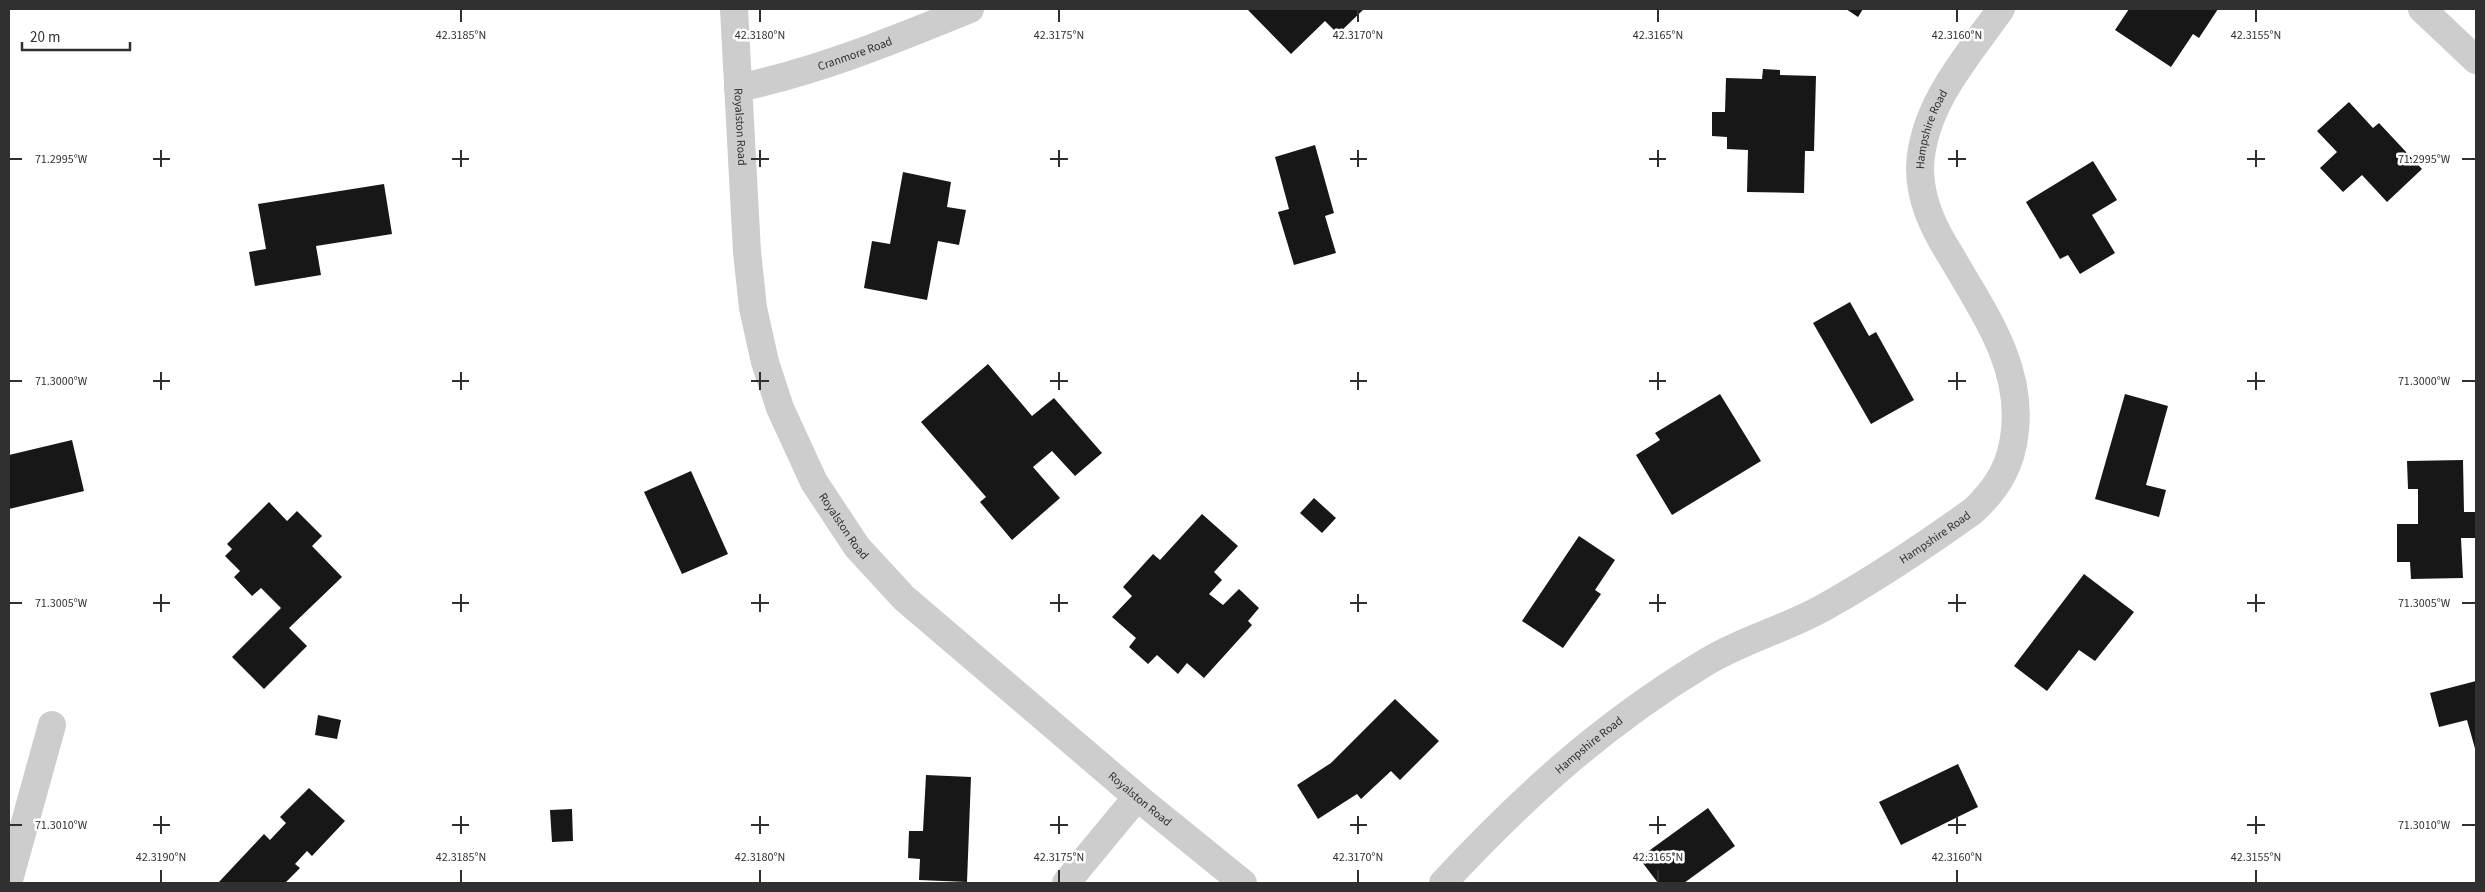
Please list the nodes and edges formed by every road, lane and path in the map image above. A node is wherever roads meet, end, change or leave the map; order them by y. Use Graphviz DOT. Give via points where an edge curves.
graph roads {
  1 [pos="734,9"];
  2 [pos="970,9"];
  3 [pos="2001,9"];
  4 [pos="2422,9"];
  5 [pos="2476,60"];
  6 [pos="738,88"];
  7 [pos="52,725"];
  8 [pos="1137,797"];
  9 [pos="9,880"];
  10 [pos="1066,883"];
  11 [pos="1243,883"];
  12 [pos="1443,883"];
  1 -- 6 [label="street, Royalston Road"];
  2 -- 6 [label="street, Cranmore Road" via="832,63"];
  3 -- 12 [label="street, Hampshire Road" via="1934,109 1923,142 1920,168 1923,196 1932,224 1995,332 2011,373 2016,405 2014,438 2007,468 1996,486 1973,511 1829,605 1725,651 1630,712 1525,798"];
  4 -- 5 [label="street"];
  6 -- 8 [label="street, Royalston Road" via="753,308 780,408 814,482 857,547 904,598"];
  7 -- 9 [label="street"];
  8 -- 10 [label="street"];
  8 -- 11 [label="street, Royalston Road"];
}
